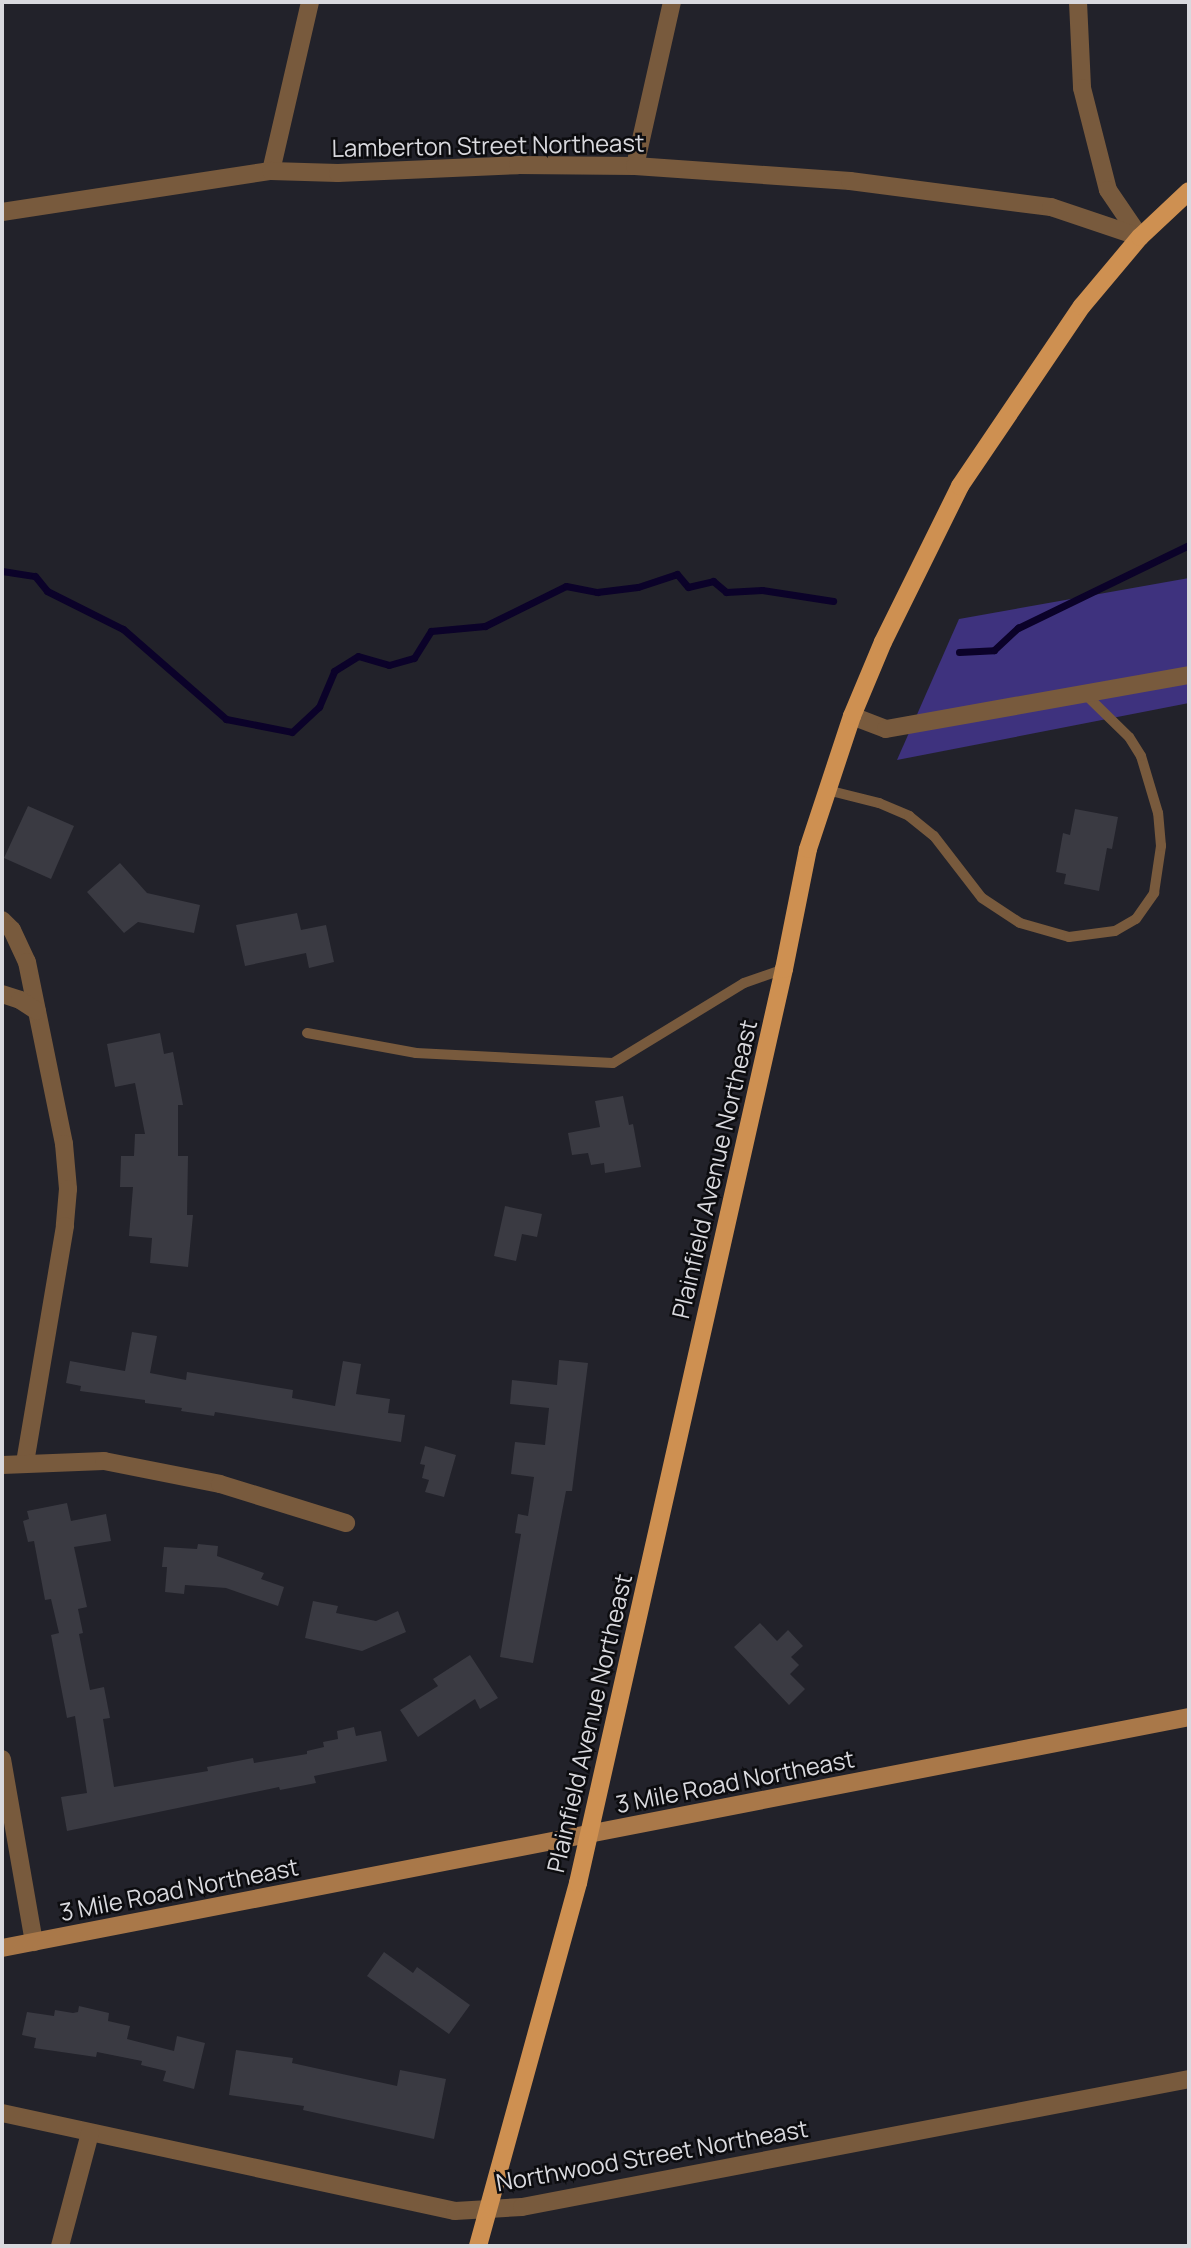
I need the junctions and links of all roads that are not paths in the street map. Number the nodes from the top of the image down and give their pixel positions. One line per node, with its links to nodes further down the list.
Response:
1 (310, 2): 5 (street)
2 (672, 2): 4 (street)
3 (1078, 2): 8 (street)
4 (635, 166): 5 (street, Lamberton Street Northeast); 8 (street, Lamberton Street Northeast)
5 (271, 171): 7 (street, Lamberton Street Northeast)
6 (1189, 191): 8 (main road, Plainfield Avenue Northeast)
7 (2, 212)
8 (1140, 237): 11 (main road, Plainfield Avenue Northeast)
9 (1189, 675): 10 (street)
10 (1085, 694): 11 (street); 12 (lane)
11 (852, 716): 12 (main road, Plainfield Avenue Northeast)
12 (827, 790): 14 (main road, Plainfield Avenue Northeast)
13 (2, 920): 16 (street)
14 (785, 969): 17 (lane); 23 (main road, Plainfield Avenue Northeast)
15 (2, 994): 16 (street)
16 (37, 1011): 18 (street)
17 (307, 1033)
18 (25, 1462): 19 (street); 20 (street)
19 (2, 1465)
20 (346, 1523)
21 (1189, 1717): 23 (main road, 3 Mile Road Northeast)
22 (2, 1759): 24 (street)
23 (588, 1835): 24 (main road, 3 Mile Road Northeast); 29 (main road, Plainfield Avenue Northeast)
24 (34, 1942): 25 (main road, 3 Mile Road Northeast)
25 (2, 1948)
26 (1189, 2079): 29 (street, Northwood Street Northeast)
27 (2, 2113): 28 (street, Northwood Street Northeast)
28 (90, 2133): 29 (street, Northwood Street Northeast); 30 (street)
29 (488, 2209): 31 (main road, Plainfield Avenue Northeast)
30 (60, 2246)
31 (478, 2246)

